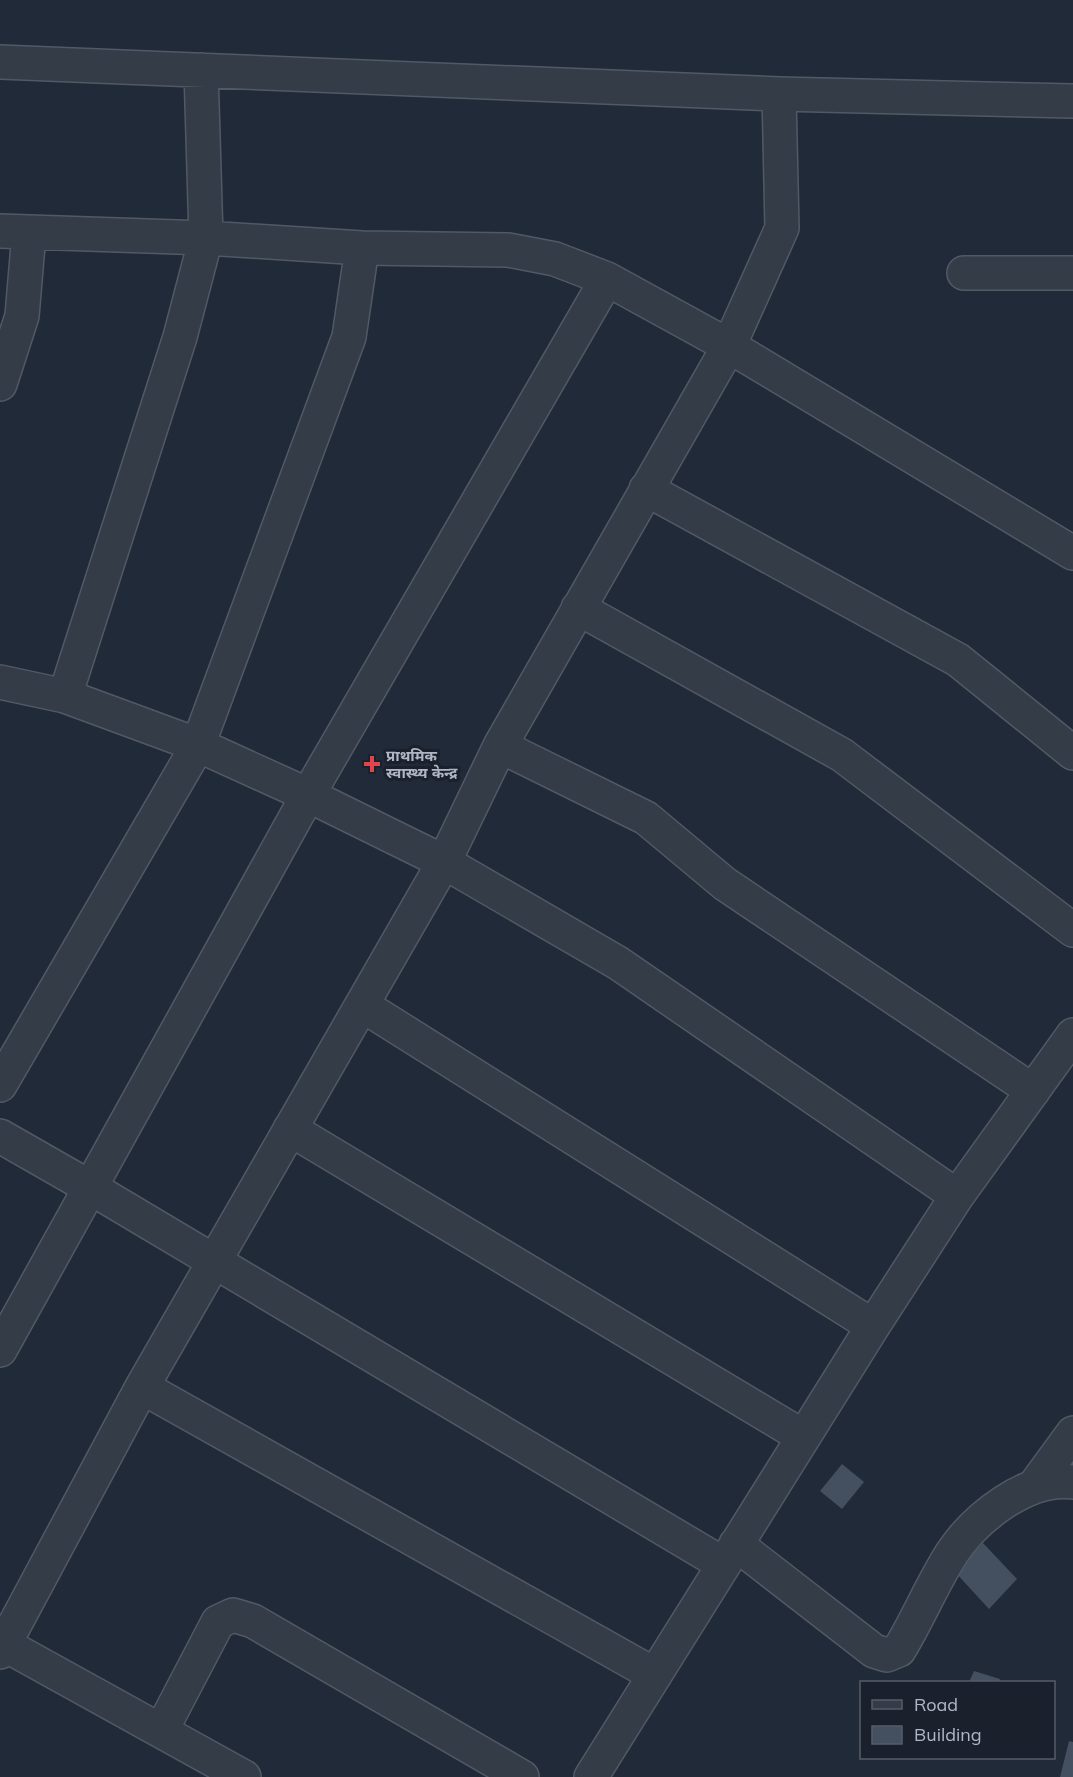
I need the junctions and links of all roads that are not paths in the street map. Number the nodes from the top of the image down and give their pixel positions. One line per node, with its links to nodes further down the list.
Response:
1 (0, 62): 2 (street)
2 (201, 70): 3 (street); 6 (street)
3 (779, 94): 4 (street); 11 (street)
4 (1073, 101)
5 (15, 232): 6 (street); 12 (street)
6 (206, 238): 7 (street); 17 (street)
7 (362, 248): 10 (street); 18 (street)
8 (964, 273): 9 (street)
9 (1073, 273)
10 (607, 279): 11 (street); 21 (street)
11 (729, 346): 13 (street); 14 (street)
12 (0, 384)
13 (646, 489): 15 (street); 20 (street)
14 (1073, 553)
15 (578, 608): 19 (street); 23 (street)
16 (0, 682): 17 (street)
17 (65, 696): 18 (street)
18 (198, 745): 21 (street); 26 (street)
19 (500, 746): 22 (street); 27 (street)
20 (1073, 753)
21 (308, 795): 22 (street); 30 (street)
22 (444, 862): 24 (street); 31 (street)
23 (1073, 930)
24 (362, 1005): 28 (street); 33 (street)
25 (1073, 1035): 27 (street)
26 (0, 1085)
27 (1033, 1091): 31 (street)
28 (290, 1129): 32 (street); 37 (street)
29 (0, 1136): 30 (street)
30 (91, 1188): 32 (street); 34 (street)
31 (957, 1196): 33 (street)
32 (215, 1262): 35 (street); 40 (street)
33 (873, 1326): 37 (street)
34 (0, 1350)
35 (142, 1387): 41 (street); 42 (street)
36 (1073, 1433): 39 (street)
37 (802, 1436): 40 (street)
38 (1073, 1482): 39 (street)
39 (1035, 1485): 40 (street)
40 (729, 1554): 42 (street)
41 (1, 1647): 43 (street)
42 (655, 1675): 46 (street)
43 (161, 1731): 44 (street); 45 (street)
44 (243, 1777)
45 (522, 1777)
46 (591, 1777)

